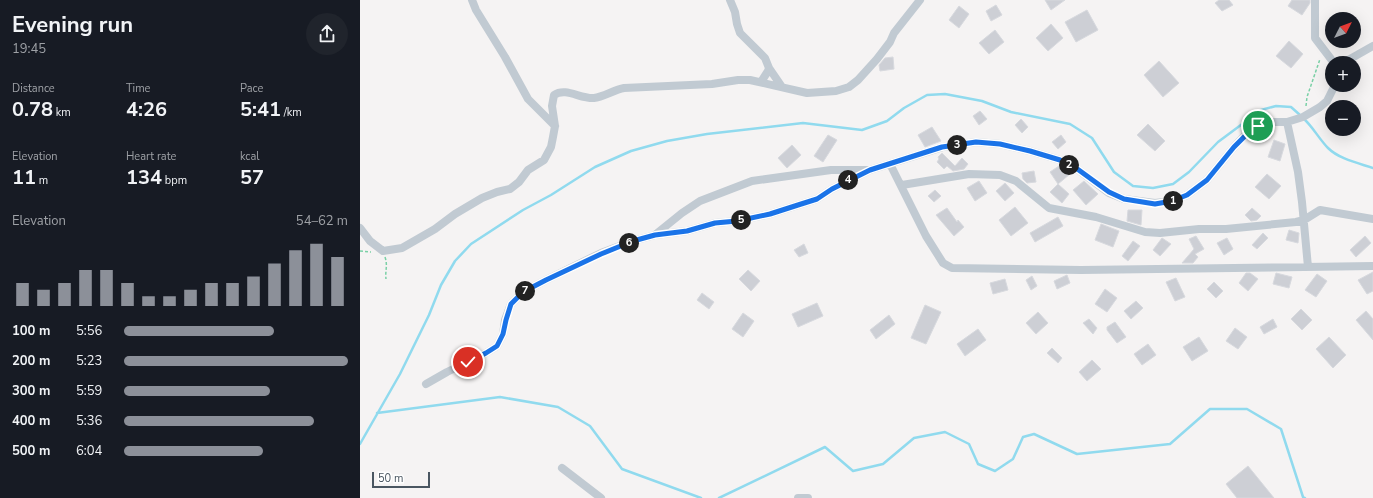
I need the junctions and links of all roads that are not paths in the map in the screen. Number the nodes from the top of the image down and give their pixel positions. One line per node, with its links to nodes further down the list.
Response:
1 (472, 0): 13 (street)
2 (730, 0): 8 (street)
3 (920, 0): 10 (street)
4 (1315, 0): 6 (street)
5 (1373, 46): 7 (street)
6 (1328, 56)
7 (1355, 56)
8 (769, 68): 9 (street); 10 (street)
9 (761, 82): 10 (street); 13 (street)
10 (782, 87)
11 (1332, 92): 12 (street)
12 (1287, 122): 14 (street); 18 (street)
13 (554, 126): 19 (street)
14 (890, 164): 15 (street); 16 (street)
15 (870, 170): 20 (street); 20 (street)
16 (902, 185): 18 (street); 22 (street)
17 (1373, 219): 18 (street)
18 (1304, 220): 22 (street)
19 (360, 228)
20 (655, 235): 23 (street)
21 (1373, 266): 22 (street)
22 (1308, 267)
23 (426, 384)
24 (562, 468): 25 (street)
25 (601, 498)
26 (798, 498): 27 (street)
27 (808, 498)

